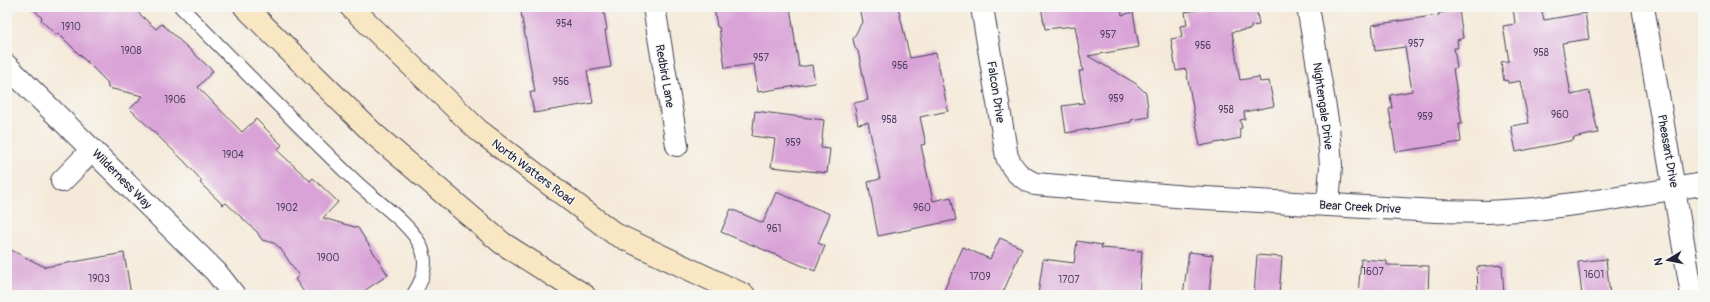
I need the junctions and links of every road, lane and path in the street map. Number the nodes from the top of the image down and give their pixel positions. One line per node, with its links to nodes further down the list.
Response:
1 (181, 7): 17 (lane)
2 (245, 7): 18 (main road)
3 (351, 7): 19 (main road, North Watters Road)
4 (654, 7): 9 (street, Redbird Lane)
5 (982, 7): 11 (street, Falcon Drive)
6 (1308, 7): 15 (street, Nightengale Drive)
7 (1643, 7): 14 (street, Pheasant Drive)
8 (7, 66): 10 (street, Wilderness Way)
9 (677, 145)
10 (92, 150): 12 (street); 16 (street, Wilderness Way)
11 (1018, 174): 15 (street, Bear Creek Drive)
12 (62, 181)
13 (1703, 184): 14 (street, Bear Creek Drive)
14 (1674, 189): 15 (street, Bear Creek Drive); 20 (street, Pheasant Drive)
15 (1328, 205)
16 (234, 295)
17 (413, 295)
18 (584, 295)
19 (744, 295)
20 (1692, 295)

